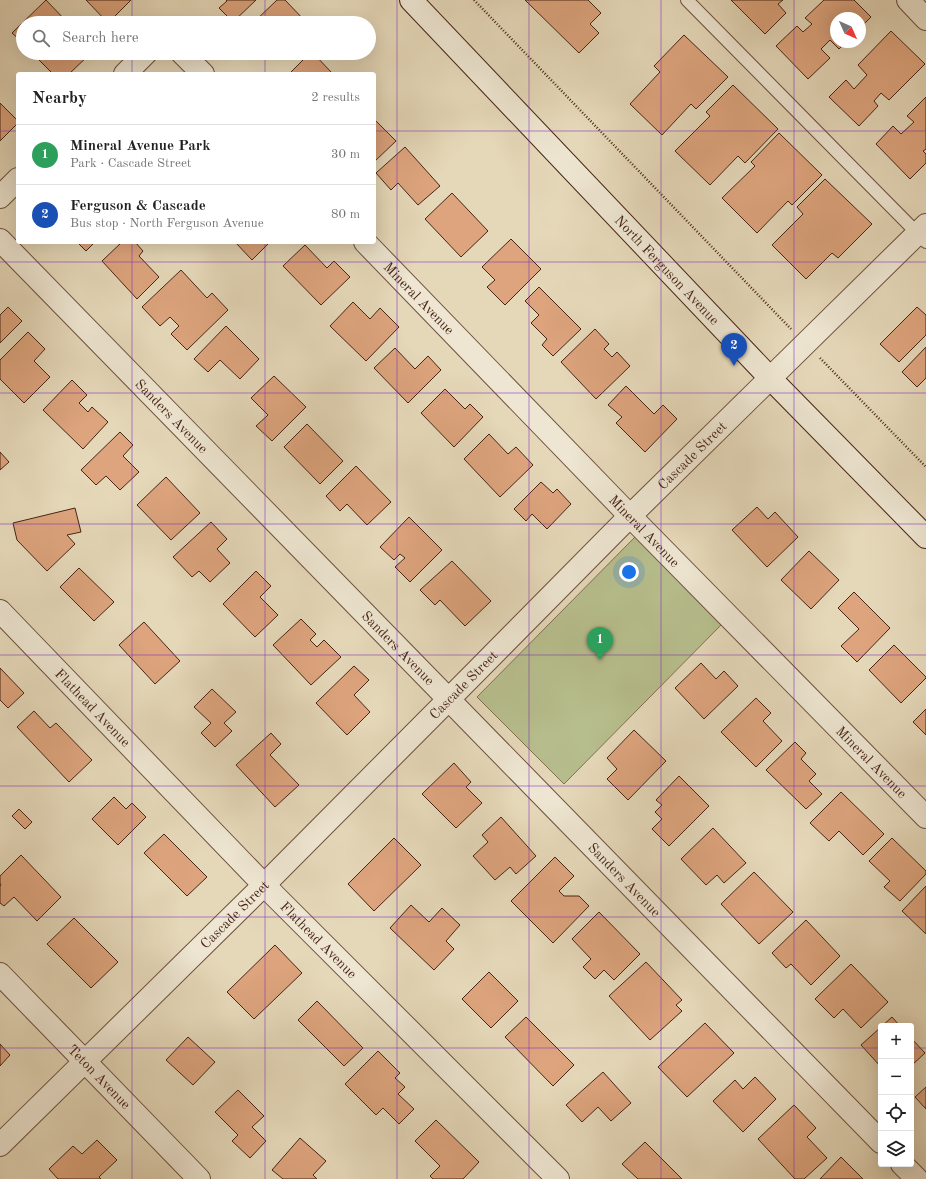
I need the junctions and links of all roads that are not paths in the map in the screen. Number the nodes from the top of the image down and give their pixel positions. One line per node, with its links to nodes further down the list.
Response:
1 (411, 0): 14 (street, North Ferguson Avenue)
2 (687, 0): 11 (lane)
3 (910, 1): 4 (street)
4 (926, 19)
5 (139, 60): 7 (street)
6 (189, 60): 8 (street)
7 (127, 72)
8 (201, 72)
9 (16, 181): 10 (street)
10 (0, 197)
11 (923, 234): 14 (street, Cascade Street)
12 (0, 240): 18 (street, Sanders Avenue)
13 (367, 244): 15 (street, Mineral Avenue)
14 (770, 378): 15 (street, Cascade Street); 16 (street, North Ferguson Avenue)
15 (630, 516): 18 (street, Cascade Street); 19 (street, Mineral Avenue)
16 (926, 537)
17 (0, 611): 20 (street, Flathead Avenue)
18 (449, 699): 20 (street, Cascade Street); 23 (street, Sanders Avenue)
19 (926, 817)
20 (264, 885): 22 (street, Cascade Street); 27 (street, Flathead Avenue)
21 (0, 974): 22 (street, Teton Avenue)
22 (84, 1061): 24 (street, Cascade Street); 26 (street, Teton Avenue)
23 (878, 1139)
24 (0, 1145)
25 (905, 1167): 28 (street)
26 (199, 1179)
27 (558, 1179)
28 (917, 1179)

